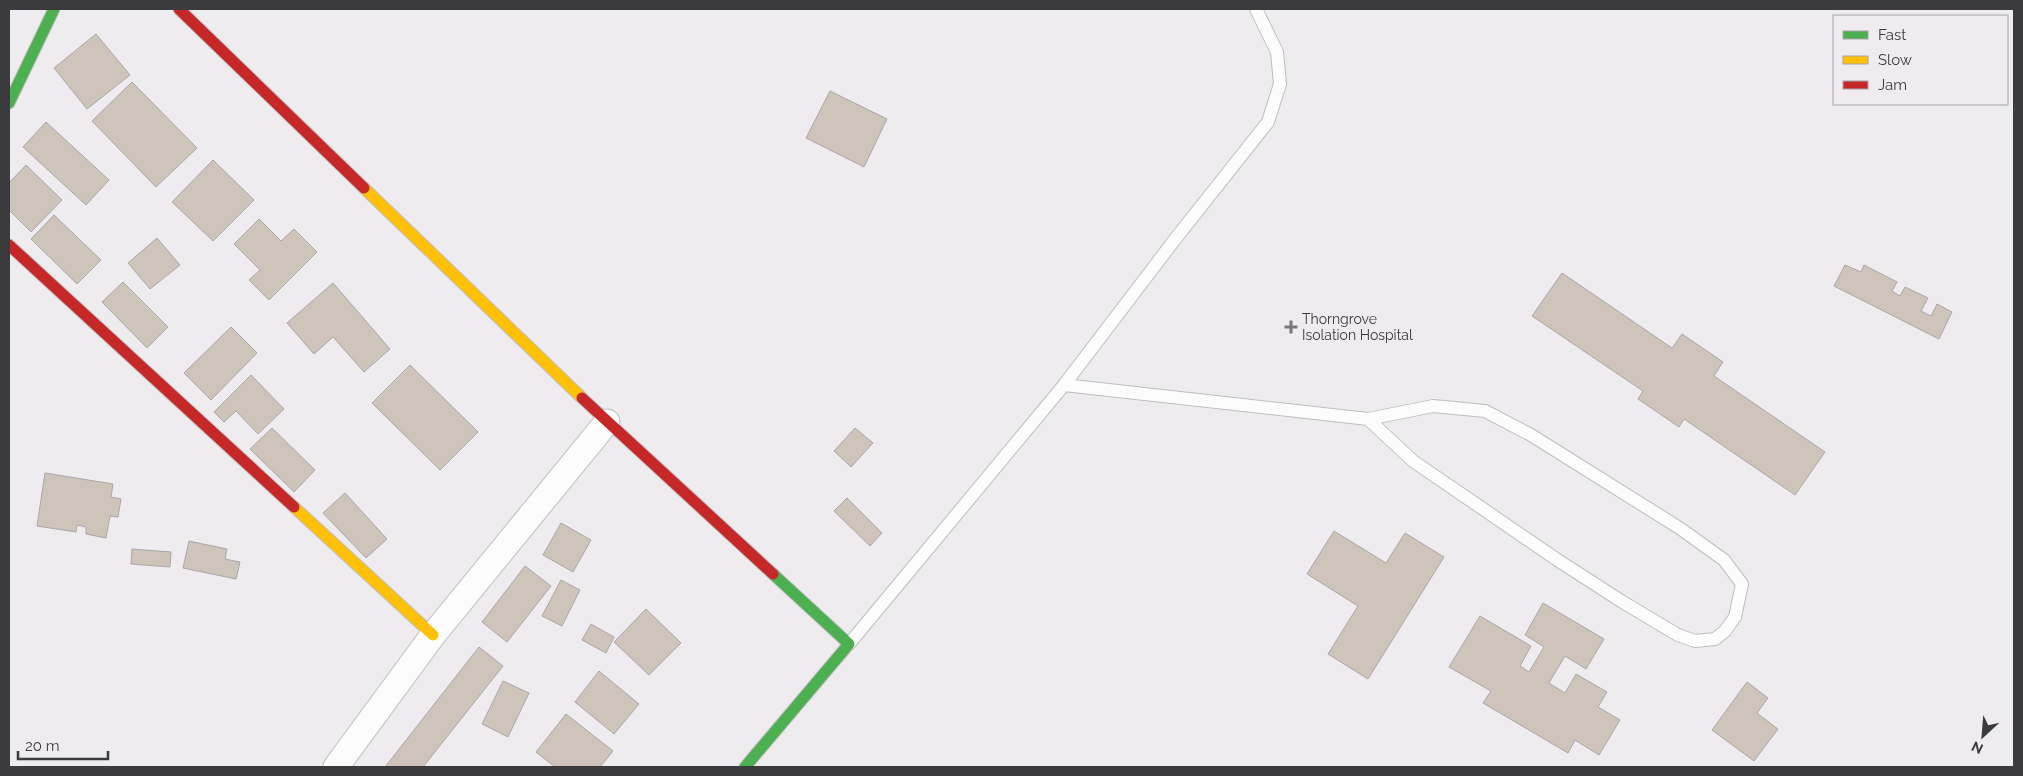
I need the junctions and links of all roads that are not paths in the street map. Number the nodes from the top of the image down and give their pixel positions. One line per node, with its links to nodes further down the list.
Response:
1 (54, 9): 4 (street)
2 (179, 9): 8 (street)
3 (1256, 9): 6 (lane)
4 (9, 102)
5 (9, 245): 9 (street)
6 (1064, 385): 7 (lane); 10 (lane)
7 (1368, 419): 7 (lane)
8 (607, 422): 9 (street); 10 (street)
9 (433, 635): 11 (street)
10 (850, 644): 12 (street)
11 (336, 767)
12 (744, 767)

